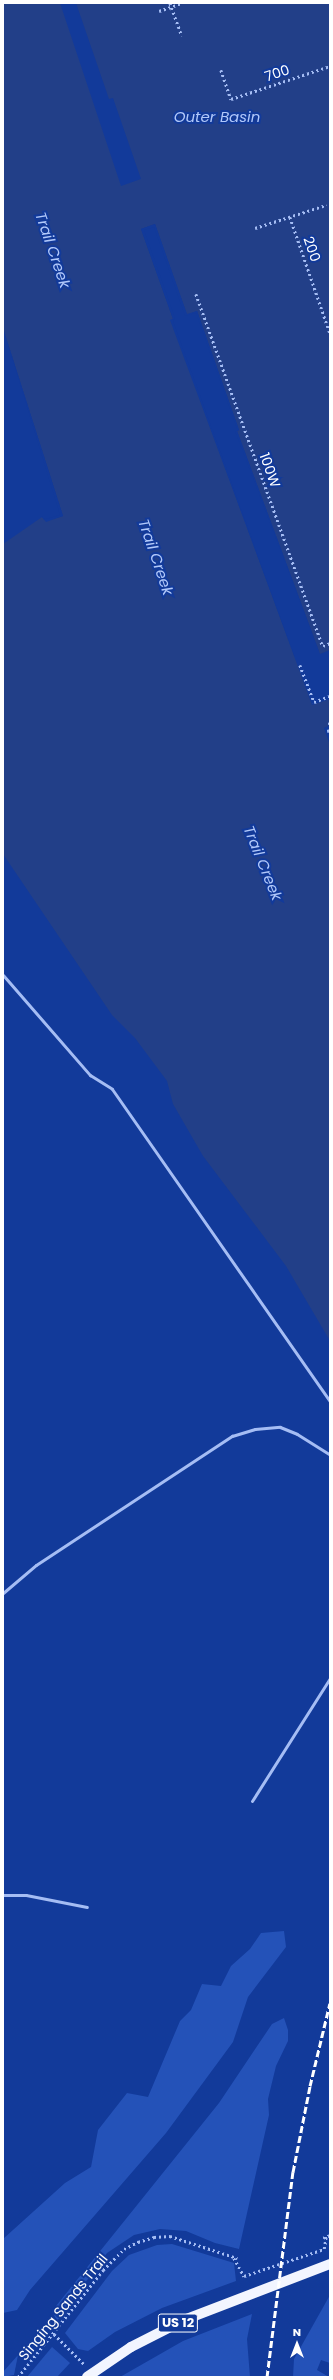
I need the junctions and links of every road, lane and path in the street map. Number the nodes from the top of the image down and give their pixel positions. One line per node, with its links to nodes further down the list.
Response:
1 (170, 3): 3 (path)
2 (182, 3): 3 (path)
3 (171, 7): 4 (path); 5 (path)
4 (159, 11)
5 (182, 36)
6 (330, 66): 7 (path, 700)
7 (221, 70)
8 (326, 205): 9 (path)
9 (290, 217): 10 (path); 12 (path, 200)
10 (255, 228)
11 (196, 294): 13 (path, 100W)
12 (330, 333)
13 (330, 643)
14 (300, 665): 15 (path)
15 (330, 696)
16 (3, 975): 17 (lane)
17 (330, 1402)
18 (330, 1455): 19 (lane)
19 (3, 1593)
20 (330, 1678): 21 (lane)
21 (252, 1800)
22 (3, 1895): 23 (lane)
23 (87, 1907)
24 (330, 2235): 25 (path)
25 (326, 2236): 26 (path); 28 (path, Singing Sands Trail)
26 (322, 2238)
27 (330, 2264): 29 (main road, US 12)
28 (54, 2334): 29 (path); 30 (path, Singing Sands Trail)
29 (89, 2375)
30 (18, 2377)

